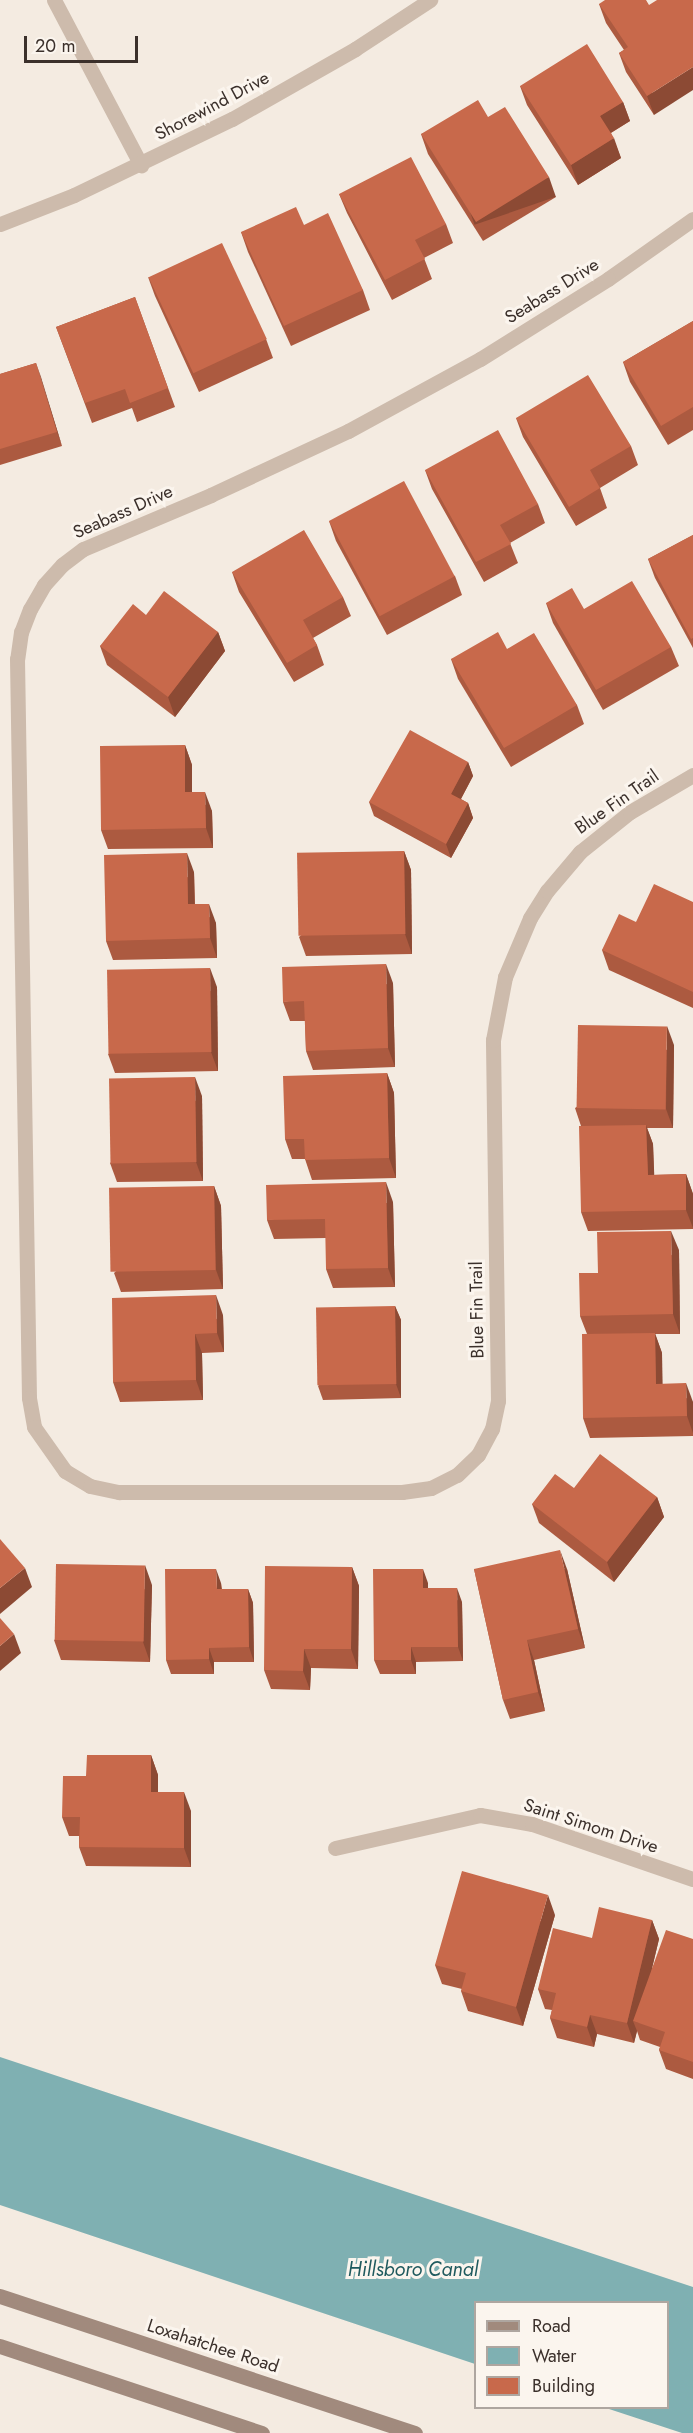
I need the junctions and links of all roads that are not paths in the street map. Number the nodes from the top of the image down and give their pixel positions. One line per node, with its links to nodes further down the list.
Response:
1 (54, 0): 3 (street)
2 (430, 0): 3 (street, Shorewind Drive)
3 (141, 165): 5 (street, Shorewind Drive)
4 (693, 219): 7 (street, Seabass Drive)
5 (0, 224)
6 (693, 775): 7 (street, Blue Fin Trail)
7 (42, 1439)
8 (335, 1848): 9 (street, Saint Simom Drive)
9 (693, 1879)
10 (0, 2296): 13 (main road, Loxahatchee Road)
11 (0, 2346): 12 (main road)
12 (262, 2433)
13 (414, 2433)

